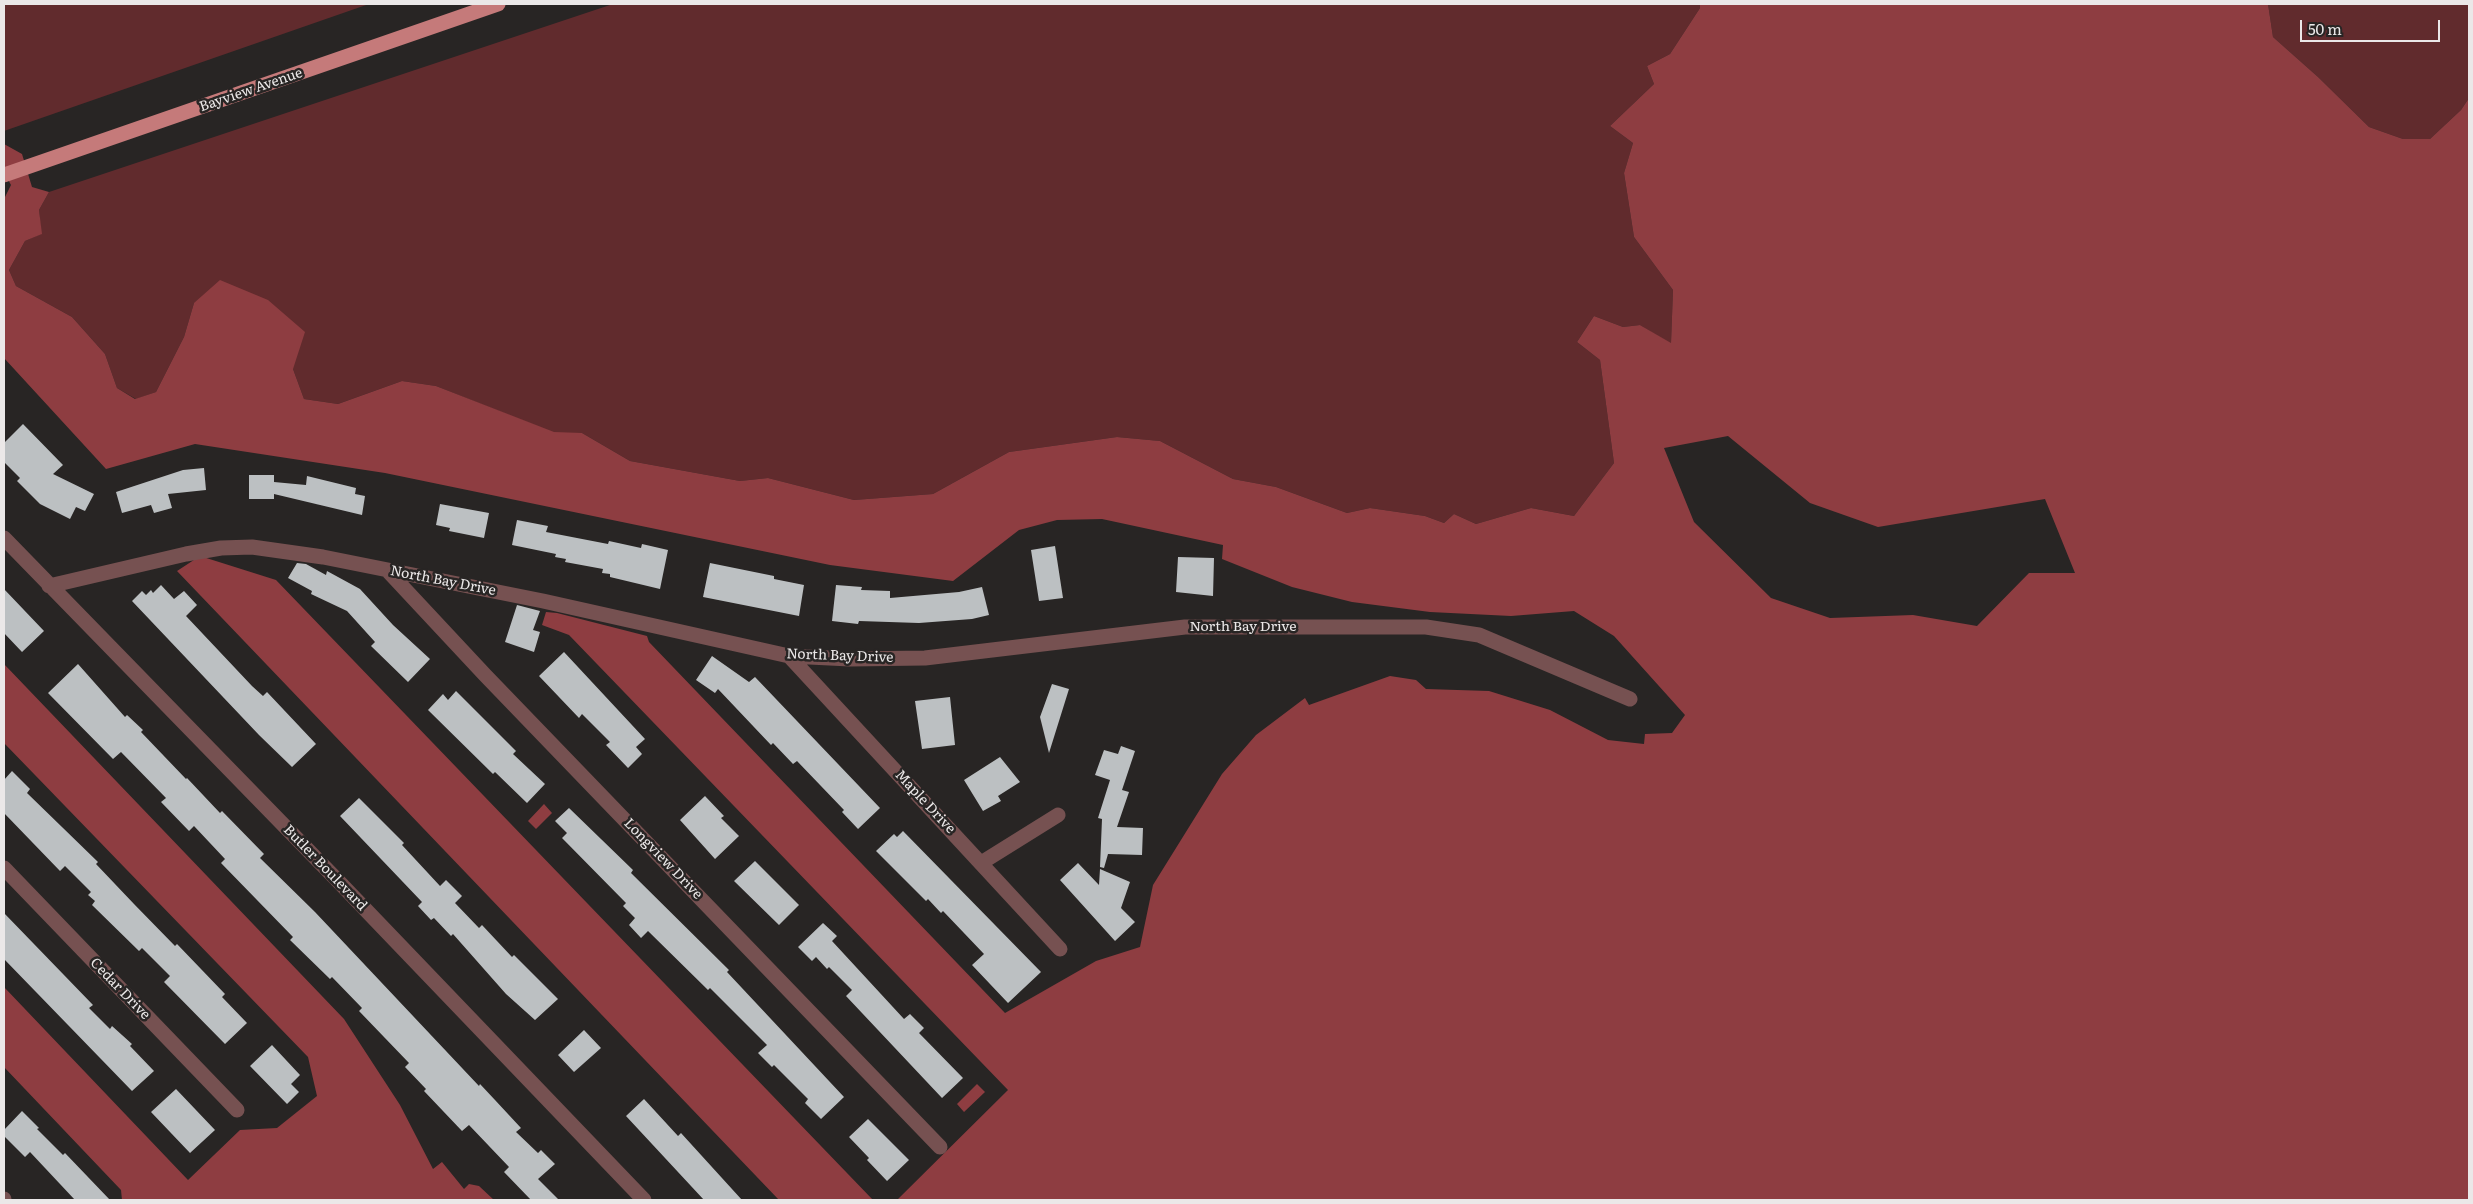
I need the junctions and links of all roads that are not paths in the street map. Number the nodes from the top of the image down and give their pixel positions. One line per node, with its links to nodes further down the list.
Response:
1 (498, 4): 2 (main road, Bayview Avenue)
2 (4, 175)
3 (4, 538): 5 (street, Butler Boulevard)
4 (387, 570): 5 (street, North Bay Drive); 6 (street, North Bay Drive); 13 (street, Longview Drive)
5 (49, 586): 14 (street, Butler Boulevard)
6 (789, 656): 7 (street, North Bay Drive); 9 (street, Maple Drive)
7 (1630, 699)
8 (1058, 815): 9 (street)
9 (981, 863): 11 (street, Maple Drive)
10 (4, 868): 12 (street, Cedar Drive)
11 (1060, 949)
12 (237, 1110)
13 (940, 1147)
14 (644, 1200)

